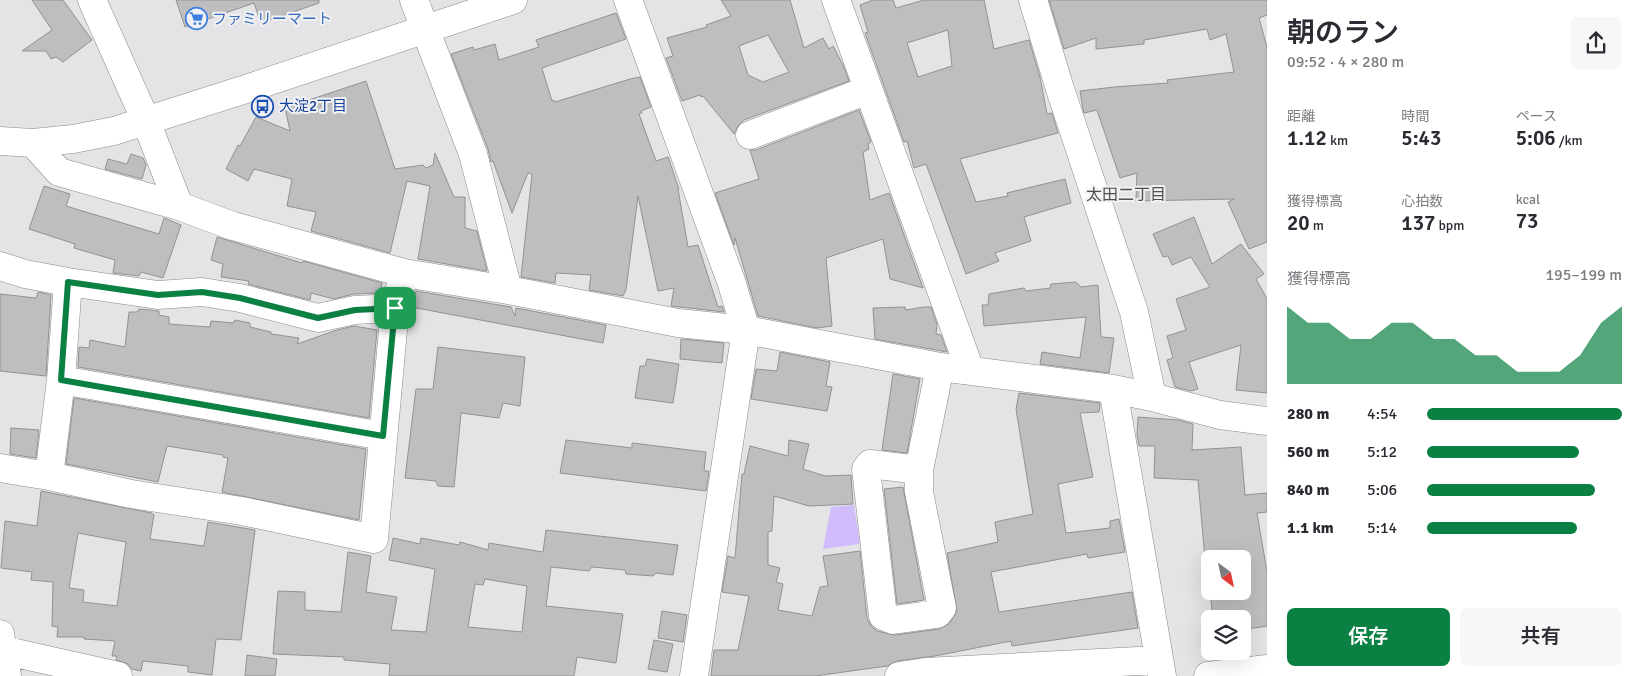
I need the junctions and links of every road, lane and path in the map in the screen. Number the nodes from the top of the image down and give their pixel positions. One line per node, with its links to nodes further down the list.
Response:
1 (92, 0): 9 (street)
2 (414, 0): 7 (street)
3 (513, 0): 7 (street)
4 (628, 0): 19 (street)
5 (836, 0): 8 (street)
6 (1033, 0): 24 (street)
7 (425, 28): 9 (street); 17 (street)
8 (868, 90): 10 (street); 21 (street)
9 (146, 121): 12 (street); 13 (street)
10 (750, 136)
11 (0, 141): 12 (street)
12 (33, 143): 13 (street)
13 (179, 206): 15 (street)
14 (0, 266): 16 (street)
15 (404, 273): 17 (street); 18 (street)
16 (68, 282): 18 (street); 22 (street)
17 (508, 290): 19 (street)
18 (395, 308): 26 (street)
19 (746, 330): 20 (street); 34 (street)
20 (940, 367): 21 (street); 28 (street)
21 (970, 370): 23 (street)
22 (61, 380): 26 (street); 29 (street)
23 (1114, 390): 24 (street); 31 (street)
24 (1152, 397): 25 (street)
25 (1267, 421)
26 (383, 436): 29 (street)
27 (0, 468): 29 (street)
28 (919, 470): 28 (street)
29 (49, 476)
30 (3, 653): 33 (street)
31 (1160, 668): 35 (street)
32 (1267, 669): 36 (street)
33 (118, 676)
34 (694, 676)
35 (899, 676)
36 (1208, 676)

